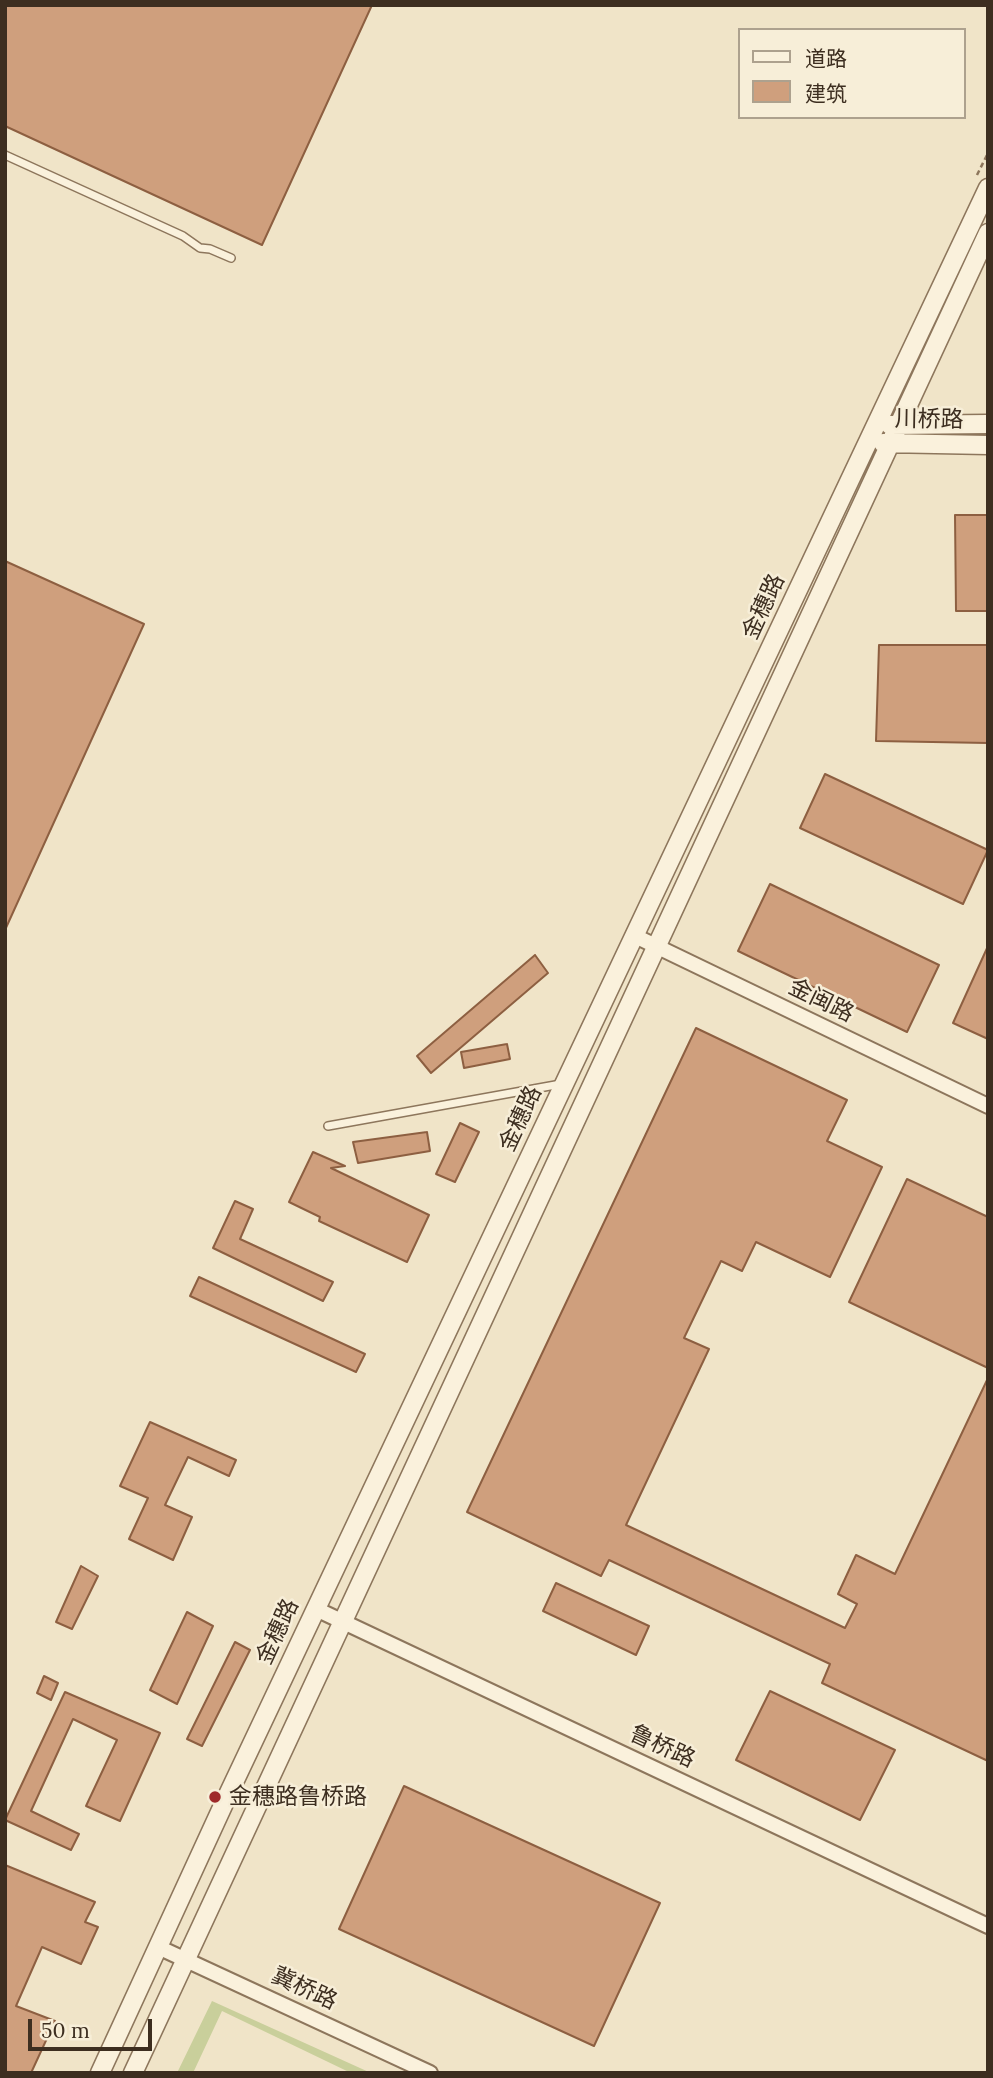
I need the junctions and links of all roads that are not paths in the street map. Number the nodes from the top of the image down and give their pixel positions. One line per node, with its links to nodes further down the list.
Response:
1 (5, 155): 4 (lane)
2 (988, 188): 6 (street, 金穗路)
3 (988, 233): 7 (street, 金穗路)
4 (231, 258)
5 (988, 424): 7 (street, 川桥路)
6 (877, 425): 7 (street, 川桥路); 8 (street, 金穗路)
7 (900, 425): 9 (street, 金穗路)
8 (869, 442): 9 (street, 川桥路); 11 (street, 金穗路)
9 (892, 444): 10 (street, 川桥路); 12 (street, 金穗路)
10 (988, 445)
11 (635, 936): 12 (street, 金闽路); 13 (street, 金穗路)
12 (658, 947): 14 (street, 金闽路); 17 (street, 金穗路)
13 (566, 1083): 15 (lane); 16 (street, 金穗路)
14 (988, 1106)
15 (328, 1126)
16 (316, 1609): 17 (street, 鲁桥路); 19 (street, 金穗路)
17 (342, 1621): 18 (street, 鲁桥路); 20 (street, 金穗路)
18 (988, 1926)
19 (158, 1947): 20 (street, 冀桥路); 21 (street, 金穗路)
20 (187, 1960): 22 (street, 金穗路); 23 (street, 冀桥路)
21 (100, 2073)
22 (133, 2073)
23 (430, 2073)

